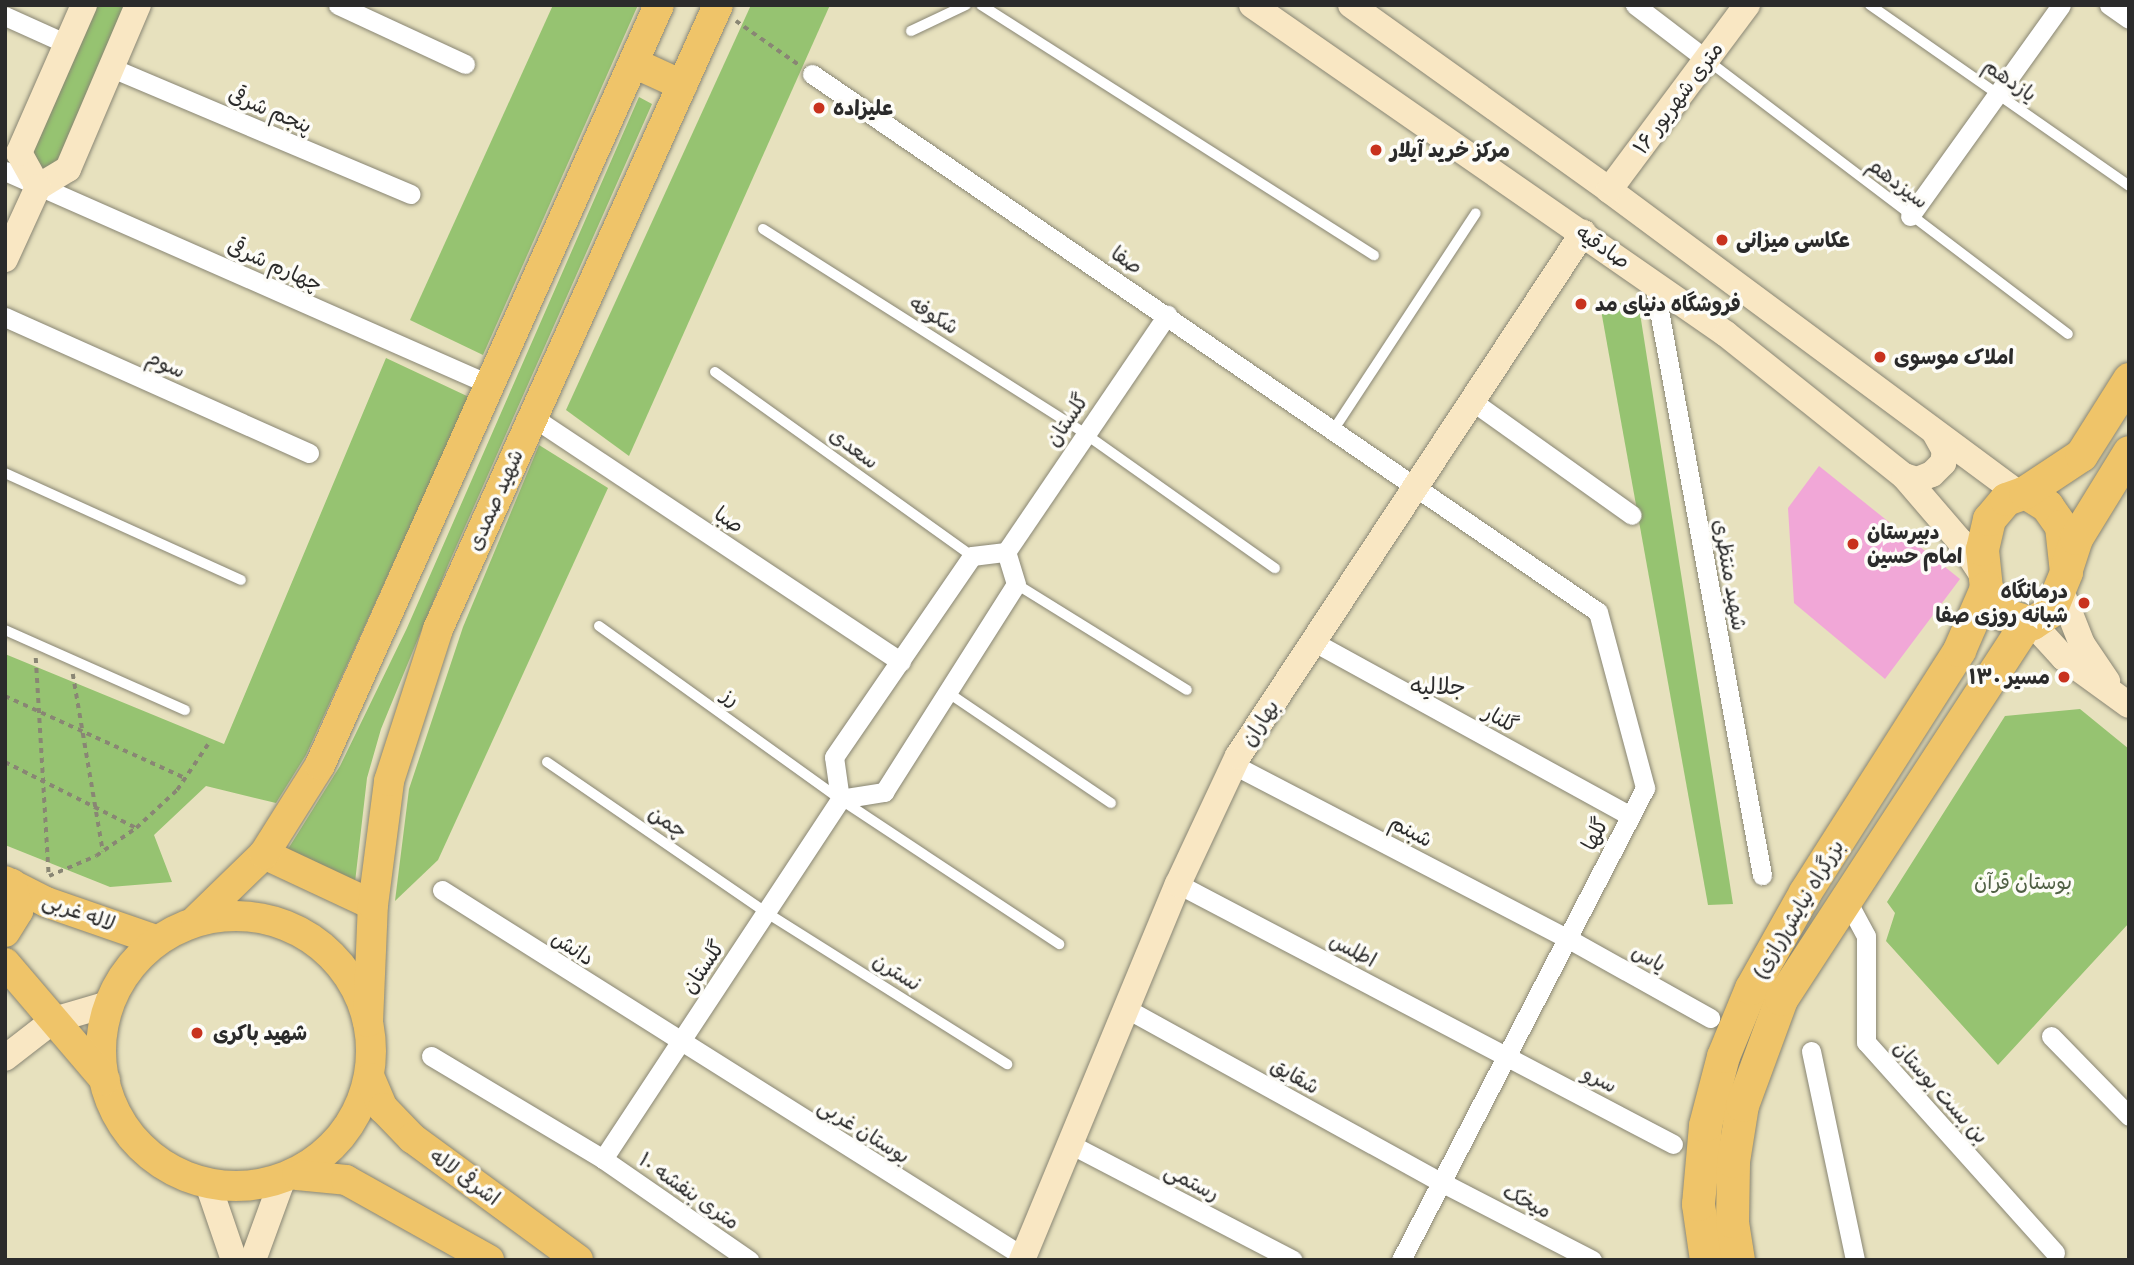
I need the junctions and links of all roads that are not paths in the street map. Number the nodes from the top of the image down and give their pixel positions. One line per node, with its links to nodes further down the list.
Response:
1 (84, 5): 18 (main road)
2 (138, 5): 22 (main road)
3 (338, 5): 21 (street)
4 (659, 5): 20 (main road)
5 (966, 5): 17 (lane)
6 (981, 5): 35 (lane)
7 (1252, 5): 34 (main road, صادقیه)
8 (1351, 5): 29 (main road)
9 (1635, 5): 19 (street)
10 (1747, 5): 19 (main road, ۱۶ متری شهریور)
11 (1870, 5): 25 (lane, یازدهم)
12 (2061, 5): 25 (street)
13 (2109, 5): 16 (street)
14 (718, 6): 24 (main road, شهید صمدی)
15 (5, 16): 18 (street)
16 (2129, 19)
17 (911, 31)
18 (67, 44): 28 (main road)
19 (1707, 60): 29 (main road, ۱۶ متری شهریور); 32 (lane, سیزدهم)
20 (634, 63): 24 (main road); 43 (main road)
21 (465, 64)
22 (112, 68): 28 (main road); 30 (street, پنجم شرقی)
23 (812, 74): 38 (street, صفا)
24 (682, 85): 45 (main road, شهید صمدی)
25 (1997, 94): 27 (lane, یازدهم); 32 (street)
26 (5, 171): 28 (street, چهارم شرقی)
27 (2129, 186)
28 (38, 187): 36 (main road); 43 (street, چهارم شرقی)
29 (1609, 190): 48 (main road)
30 (410, 194)
31 (1476, 214): 46 (lane)
32 (1910, 216): 40 (lane, سیزدهم)
33 (763, 229): 47 (lane, شکوفه)
34 (1583, 233): 37 (main road, صادقیه); 44 (main road, بهاران)
35 (1374, 255)
36 (5, 259)
37 (1654, 283): 52 (main road, صادقیه); 78 (street, شهید منتظری)
38 (1167, 315): 46 (street, صفا); 47 (street, گلستان)
39 (5, 317): 50 (street, سوم)
40 (2068, 334)
41 (715, 372): 57 (lane, سعدی)
42 (2129, 379): 54 (highway)
43 (493, 386): 77 (main road)
44 (1472, 401): 53 (main road, بهاران); 55 (street)
45 (531, 416): 67 (street, صبا); 83 (main road, شهید صمدی)
46 (1334, 429): 53 (street, صفا)
47 (1084, 433): 56 (street, گلستان); 58 (lane, شکوفه)
48 (1935, 433): 52 (main road); 54 (main road)
49 (2129, 452): 60 (highway)
50 (309, 453)
51 (5, 473): 59 (lane)
52 (1904, 476): 61 (main road, صادقیه)
53 (1417, 485): 66 (main road, بهاران); 76 (street, گلها)
54 (2022, 493): 60 (highway); 61 (highway)
55 (1632, 515)
56 (1006, 552): 57 (street); 62 (street)
57 (972, 556): 67 (street)
58 (1275, 568)
59 (241, 580)
60 (2063, 581): 63 (highway); 70 (main road)
61 (1986, 583): 63 (highway); 122 (highway, بزرگراه نیایش(رازی))
62 (1016, 584): 68 (lane); 69 (street)
63 (2030, 623): 70 (main road); 82 (highway, بزرگراه نیایش(رازی))
64 (599, 626): 74 (lane, رز)
65 (5, 630): 71 (lane)
66 (1314, 642): 73 (main road, بهاران); 76 (street, گلنار)
67 (901, 662): 74 (street)
68 (1187, 690)
69 (947, 692): 74 (street); 75 (lane)
70 (2124, 701)
71 (185, 710)
72 (547, 762): 84 (lane, چمن)
73 (1234, 765): 79 (main road, بهاران); 87 (street, شبنم)
74 (839, 799): 84 (street, گلستان); 89 (lane, رز)
75 (1111, 803)
76 (1630, 816): 87 (street, گلها)
77 (264, 855): 83 (main road); 85 (main road)
78 (1762, 875)
79 (1178, 884): 92 (main road, بهاران); 99 (street, اطلس)
80 (13, 885): 86 (main road); 88 (main road, لاله غربی)
81 (442, 890): 97 (street, دانش)
82 (1845, 897): 112 (street, بن بست بوستان); 123 (highway, بزرگراه نیایش(رازی))
83 (373, 905): 95 (main road, شهید صمدی)
84 (767, 913): 97 (street, گلستان); 102 (lane, نسترن)
85 (196, 920): 88 (main road); 95 (main road)
86 (5, 932)
87 (1567, 938): 93 (street, یاس); 99 (street, گلها)
88 (156, 940): 91 (main road)
89 (1059, 944)
90 (5, 964): 94 (main road)
91 (107, 1004): 94 (main road); 104 (main road)
92 (1127, 1009): 106 (main road, بهاران); 110 (street, شقایق)
93 (1710, 1018)
94 (54, 1020): 101 (main road); 104 (main road)
95 (368, 1022): 103 (main road)
96 (2051, 1037): 105 (street)
97 (680, 1044): 108 (street, گلستان); 113 (street, بوستان غربی)
98 (1811, 1051): 124 (street)
99 (1506, 1055): 107 (street, سرو); 110 (street, گلها)
100 (432, 1056): 108 (street, ۱۰ متری بنفشه)
101 (5, 1058)
102 (1007, 1064)
103 (370, 1078): 109 (main road); 117 (main road, اشرفی لاله)
104 (105, 1080): 111 (main road)
105 (2129, 1116)
106 (1070, 1144): 113 (main road, بهاران); 119 (street, رستمی)
107 (1673, 1144)
108 (603, 1159): 118 (street, ۱۰ متری بنفشه)
109 (290, 1177): 111 (main road); 115 (main road); 116 (main road)
110 (1441, 1182): 120 (street, گلها); 121 (street, میخک)
111 (208, 1184): 114 (main road)
112 (2055, 1253)
113 (1023, 1258)
114 (234, 1260)
115 (253, 1260)
116 (489, 1260)
117 (578, 1260)
118 (749, 1260)
119 (1293, 1260)
120 (1401, 1260)
121 (1592, 1260)
122 (1706, 1260)
123 (1738, 1260)
124 (1855, 1260)

